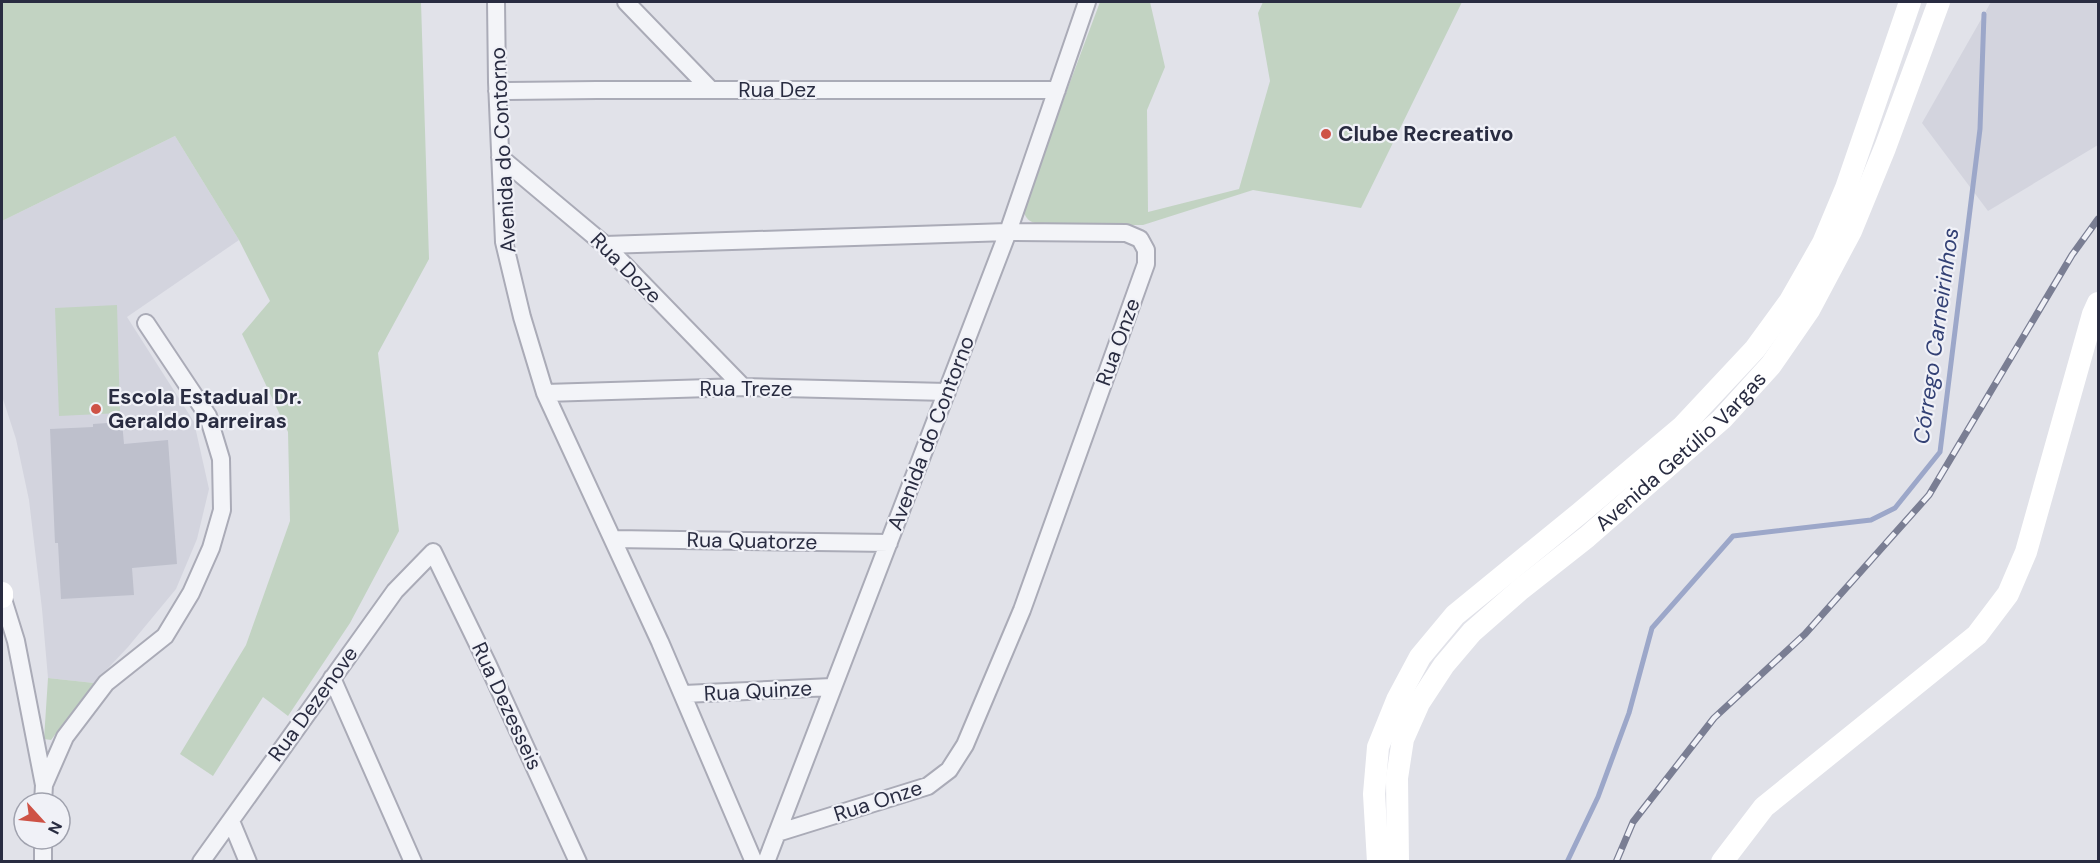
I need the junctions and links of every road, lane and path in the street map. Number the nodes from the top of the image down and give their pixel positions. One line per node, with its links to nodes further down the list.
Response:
1 (496, 2): 8 (street, Avenida do Contorno)
2 (626, 2): 6 (street)
3 (1087, 2): 7 (street, Avenida do Contorno)
4 (1910, 2): 20 (main road, Avenida Getúlio Vargas)
5 (1939, 2): 20 (main road, Avenida Getúlio Vargas)
6 (711, 90): 7 (street, Rua Dez); 8 (street, Rua Dez)
7 (1057, 90): 10 (street, Avenida do Contorno)
8 (497, 91): 9 (street, Avenida do Contorno)
9 (500, 157): 11 (street, Rua Doze); 16 (street, Avenida do Contorno)
10 (1008, 232): 11 (street, Rua Onze); 15 (street, Avenida do Contorno); 28 (street, Rua Onze)
11 (605, 245): 14 (street, Rua Doze)
12 (2098, 303): 37 (main road)
13 (146, 322): 25 (street)
14 (743, 387): 15 (street, Rua Treze); 16 (street, Rua Treze)
15 (947, 392): 18 (street, Avenida do Contorno)
16 (545, 393): 17 (street, Avenida do Contorno)
17 (614, 539): 18 (street, Rua Quatorze); 24 (street, Avenida do Contorno)
18 (889, 543): 23 (street, Avenida do Contorno)
19 (433, 552): 22 (street, Rua Dezenove); 32 (street, Rua Dezesseis)
20 (1514, 580): 35 (main road, Avenida Getúlio Vargas); 36 (main road, Avenida Getúlio Vargas)
21 (2, 595): 25 (street)
22 (332, 678): 27 (street, Rua Dezenove); 31 (street)
23 (832, 687): 24 (street, Rua Quinze); 28 (street, Avenida do Contorno)
24 (684, 694): 33 (street, Avenida do Contorno)
25 (44, 785): 26 (street)
26 (44, 791)
27 (231, 821): 29 (street, Rua Dezenove); 30 (street)
28 (777, 833): 34 (street, Avenida do Contorno)
29 (201, 861)
30 (248, 861)
31 (413, 861)
32 (578, 861)
33 (754, 861)
34 (766, 861)
35 (1378, 861)
36 (1398, 861)
37 (1722, 861)

